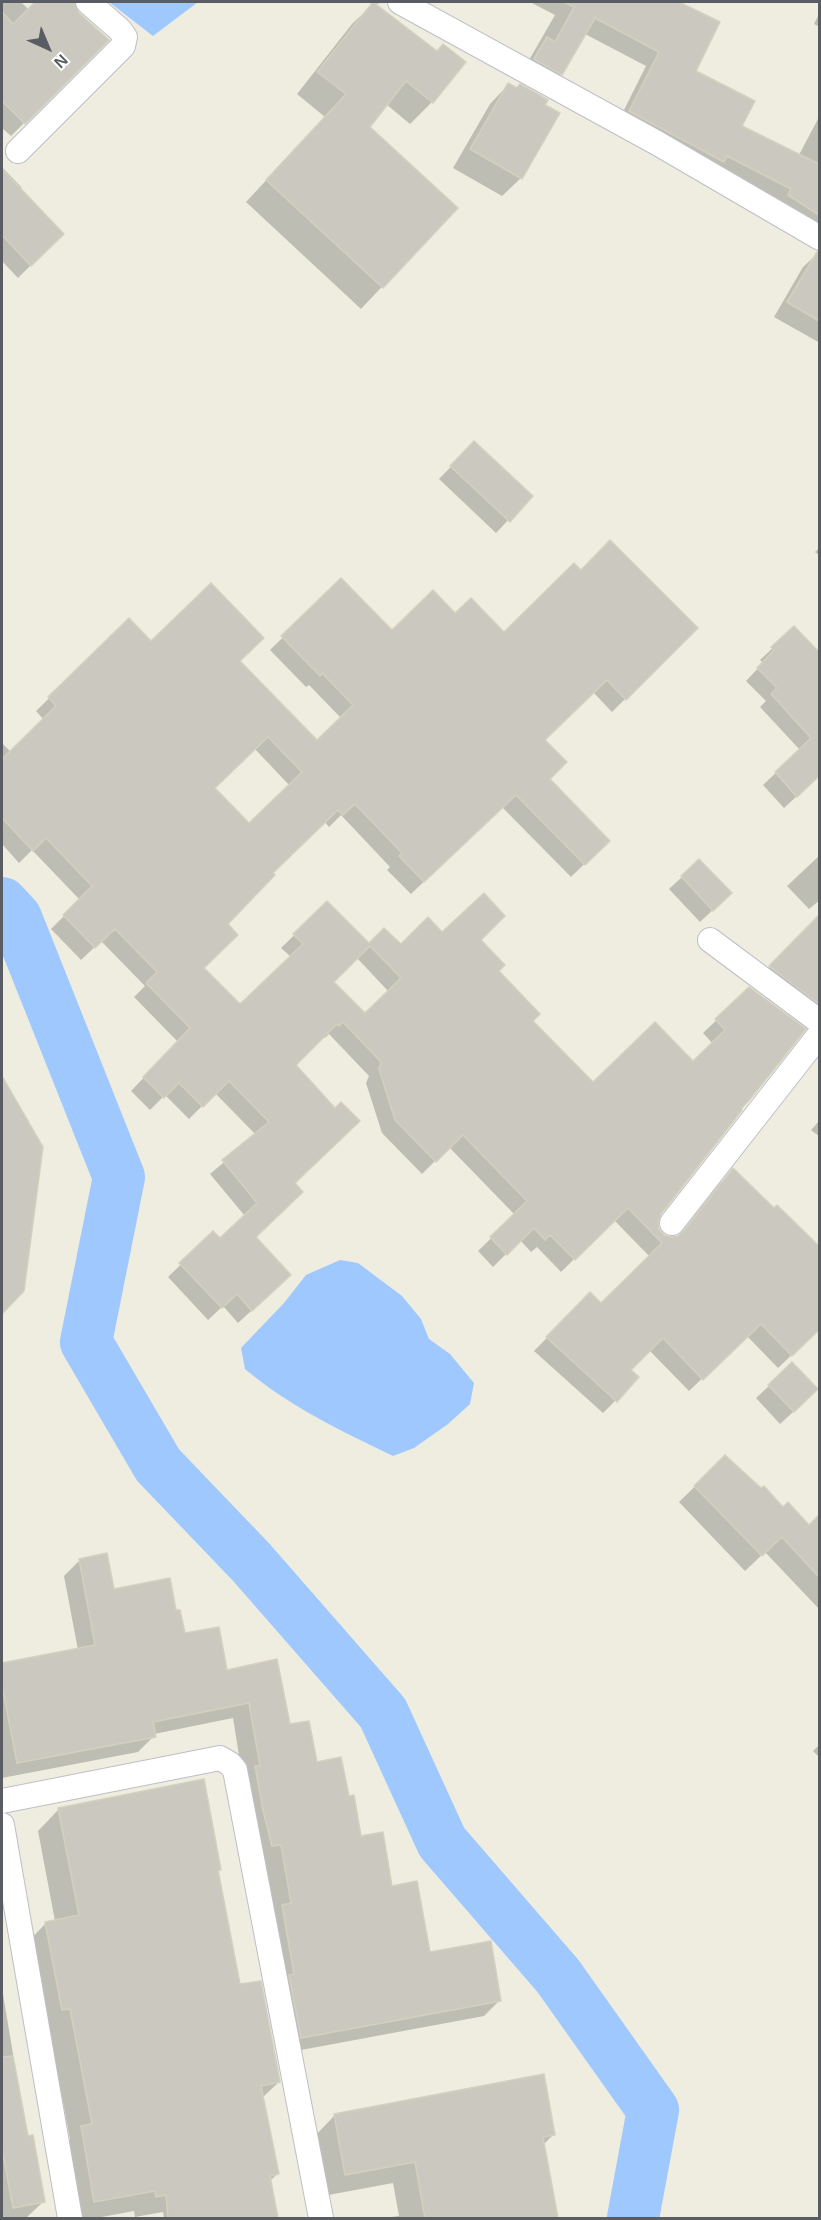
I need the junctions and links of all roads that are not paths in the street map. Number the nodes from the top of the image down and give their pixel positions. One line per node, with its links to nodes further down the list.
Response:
1 (88, 2): 3 (street)
2 (400, 2): 4 (street)
3 (18, 151)
4 (819, 238)
5 (710, 940): 6 (street)
6 (819, 1022)
7 (819, 1034): 8 (street)
8 (672, 1223)
9 (2, 1801): 12 (street)
10 (2, 1825): 11 (street)
11 (70, 2218)
12 (321, 2218)

